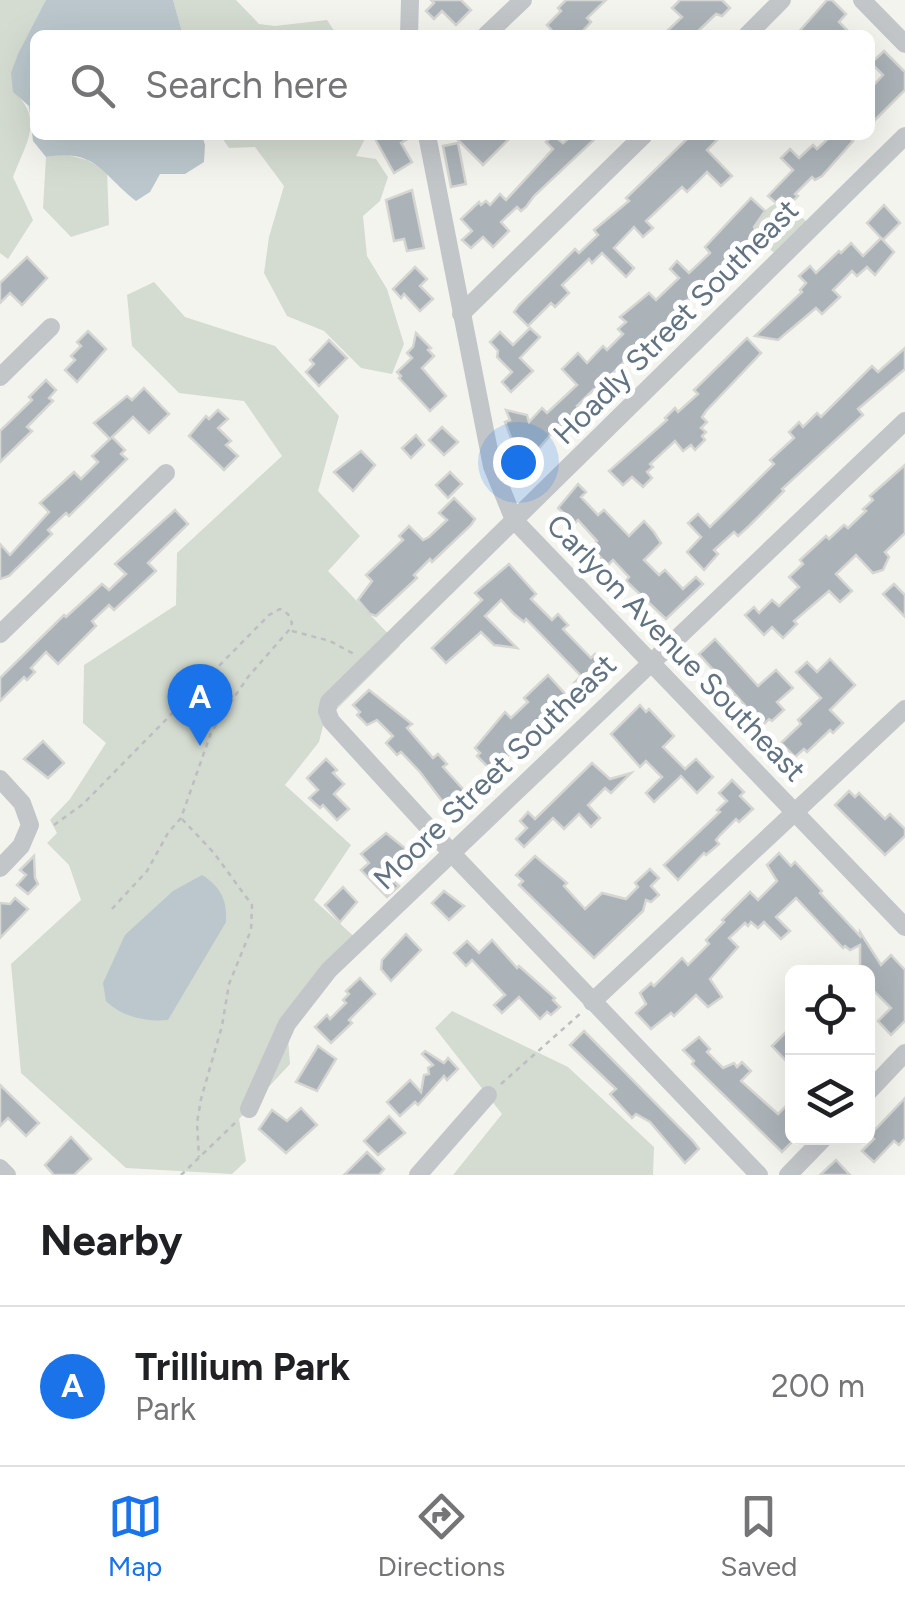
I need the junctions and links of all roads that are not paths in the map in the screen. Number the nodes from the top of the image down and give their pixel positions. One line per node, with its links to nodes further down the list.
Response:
1 (410, 0): 5 (street)
2 (522, 0): 6 (street)
3 (782, 0): 7 (street)
4 (862, 0): 8 (street)
5 (409, 30)
6 (491, 30)
7 (751, 30)
8 (905, 44)
9 (905, 136): 17 (street, Hoadly Street Southeast)
10 (427, 140): 12 (street, Carlyon Avenue Southeast)
11 (639, 140): 12 (street)
12 (461, 314): 17 (street, Carlyon Avenue Southeast)
13 (51, 327): 14 (street)
14 (0, 377)
15 (905, 421): 19 (street, Moore Street Southeast)
16 (166, 472): 18 (street)
17 (514, 520): 19 (street, Carlyon Avenue Southeast); 23 (street, Hoadly Street Southeast)
18 (0, 634)
19 (650, 662): 22 (street, Carlyon Avenue Southeast); 23 (street, Moore Street Southeast)
20 (905, 709): 22 (street)
21 (0, 779): 24 (street)
22 (795, 812): 25 (street, Carlyon Avenue Southeast); 26 (street)
23 (451, 852): 26 (street); 30 (street, Moore Street Southeast)
24 (0, 868)
25 (905, 927)
26 (588, 1006): 35 (street)
27 (905, 1053): 28 (street)
28 (875, 1085)
29 (488, 1094): 34 (street)
30 (249, 1110)
31 (817, 1145): 36 (street)
32 (0, 1168): 33 (street)
33 (7, 1175)
34 (418, 1175)
35 (759, 1175)
36 (788, 1175)

